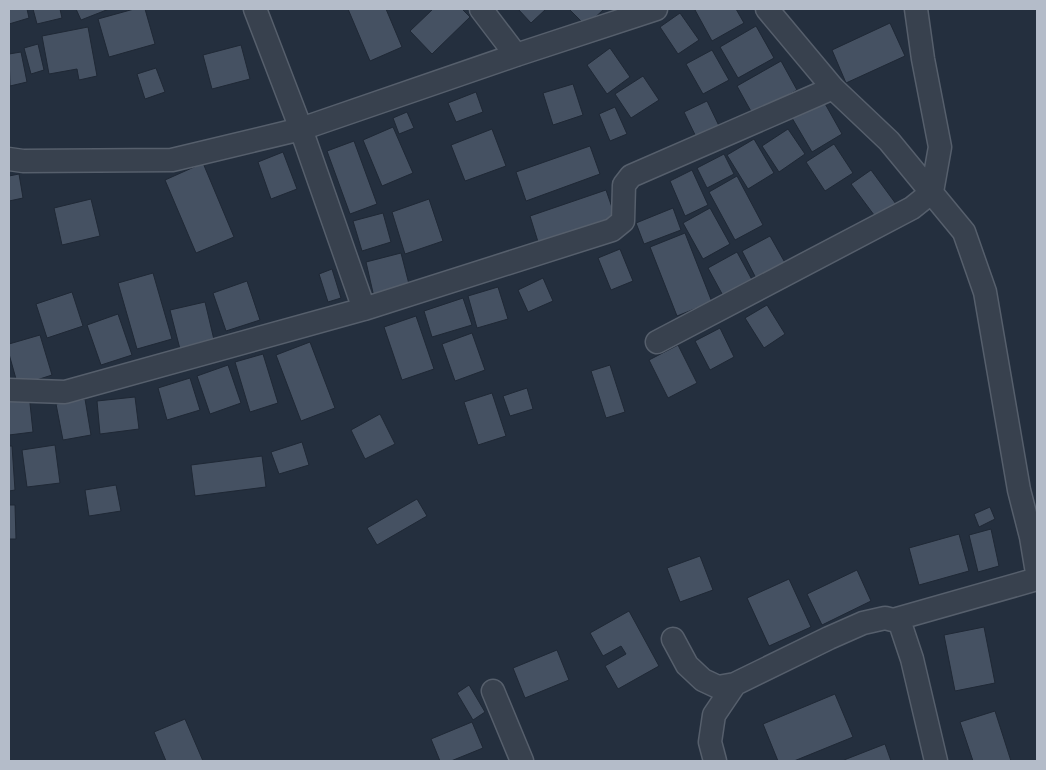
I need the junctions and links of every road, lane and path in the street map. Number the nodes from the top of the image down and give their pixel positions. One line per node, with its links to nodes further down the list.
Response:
1 (255, 9): 8 (street)
2 (481, 9): 6 (street)
3 (656, 9): 6 (street)
4 (768, 9): 7 (street)
5 (916, 9): 10 (street)
6 (516, 55): 8 (street)
7 (833, 88): 10 (street); 11 (street)
8 (302, 129): 9 (street); 11 (street)
9 (9, 159)
10 (932, 192): 12 (street); 14 (street)
11 (364, 309): 13 (street)
12 (657, 342)
13 (9, 390)
14 (1034, 536): 15 (street)
15 (1037, 573)
16 (1037, 579): 17 (street)
17 (893, 620): 19 (street); 23 (street)
18 (673, 639): 19 (street)
19 (735, 684): 22 (street)
20 (493, 691): 21 (street)
21 (522, 761)
22 (715, 761)
23 (936, 761)

